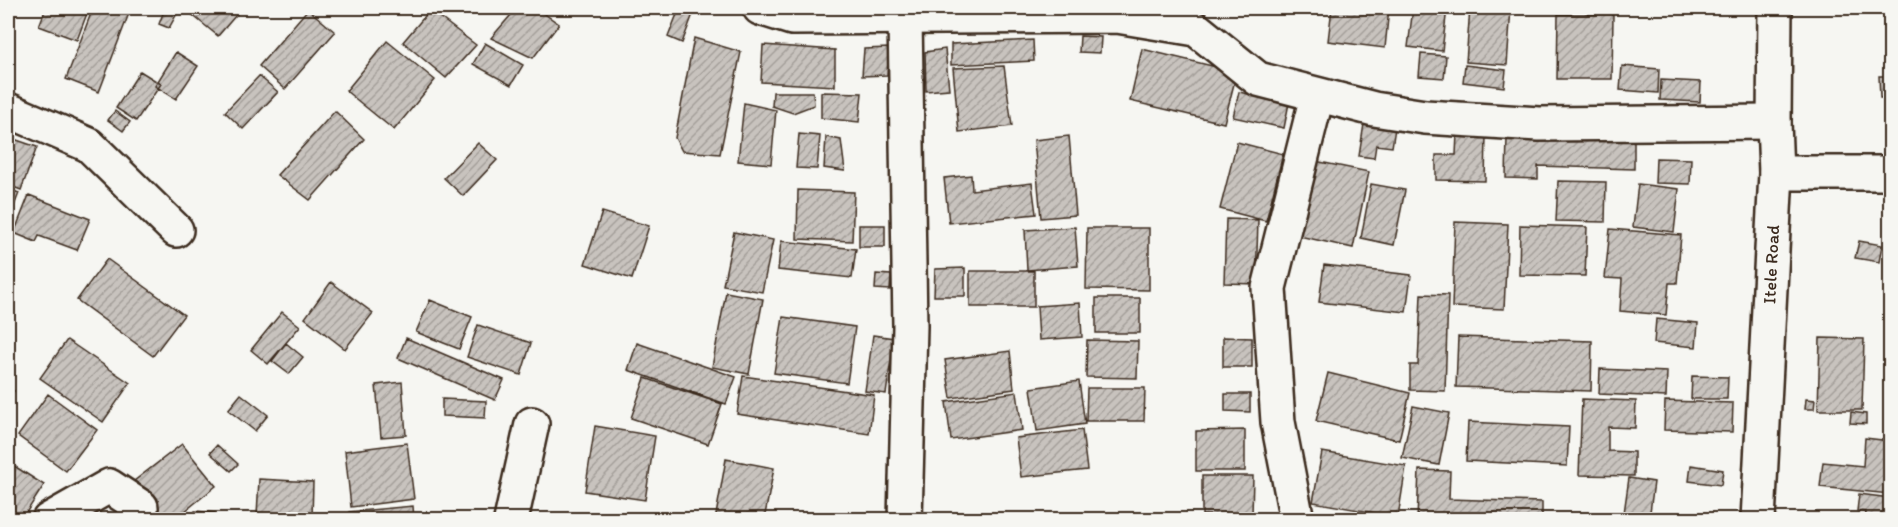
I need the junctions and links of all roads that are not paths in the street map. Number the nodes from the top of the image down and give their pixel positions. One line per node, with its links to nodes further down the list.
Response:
1 (760, 8): 3 (street)
2 (1775, 8): 8 (street, Itele Road)
3 (792, 13): 4 (street)
4 (905, 18): 5 (street); 16 (street)
5 (1199, 18): 6 (street)
6 (1317, 96): 8 (street); 17 (street)
7 (8, 110): 11 (street)
8 (1774, 122): 9 (street, Itele Road)
9 (1776, 173): 10 (street); 18 (street, Itele Road)
10 (1890, 173)
11 (176, 231)
12 (532, 424): 15 (street)
13 (49, 519): 14 (street)
14 (141, 519)
15 (511, 519)
16 (906, 519)
17 (1298, 519)
18 (1758, 519)

